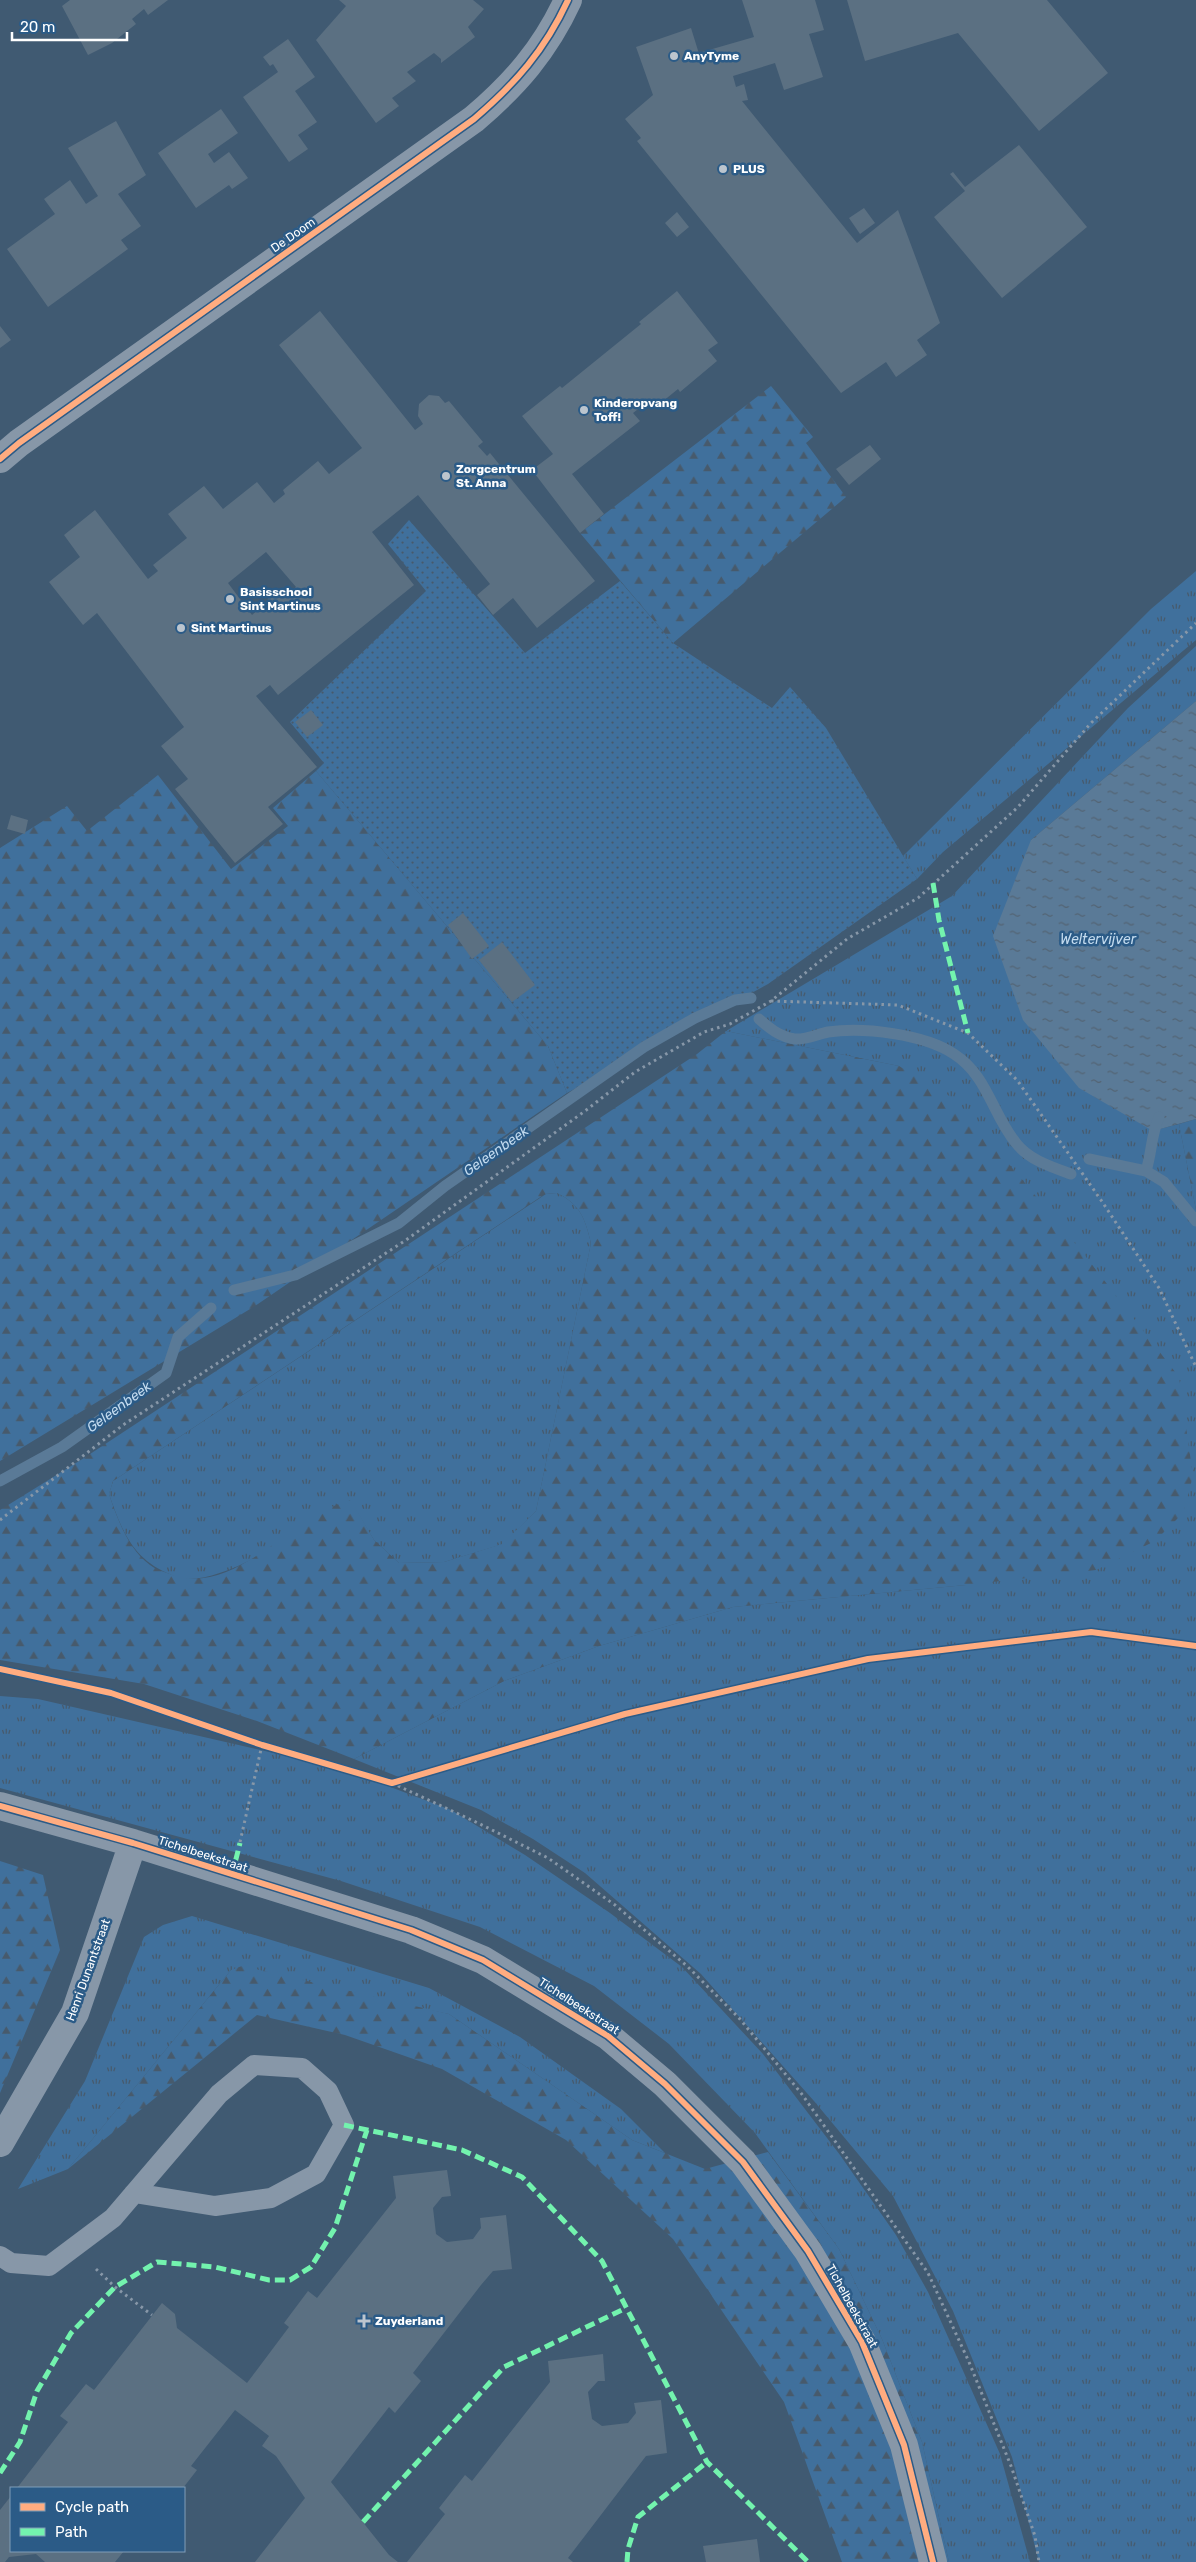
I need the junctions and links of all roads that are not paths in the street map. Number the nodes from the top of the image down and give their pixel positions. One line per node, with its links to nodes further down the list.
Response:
1 (568, 0): 2 (street, De Doom)
2 (0, 459)
3 (0, 1806): 4 (street, Tichelbeekstraat)
4 (133, 1843): 5 (street, Henri Dunantstraat); 8 (street, Tichelbeekstraat)
5 (0, 2143)
6 (134, 2193): 6 (lane); 7 (lane)
7 (0, 2256)
8 (933, 2562)

